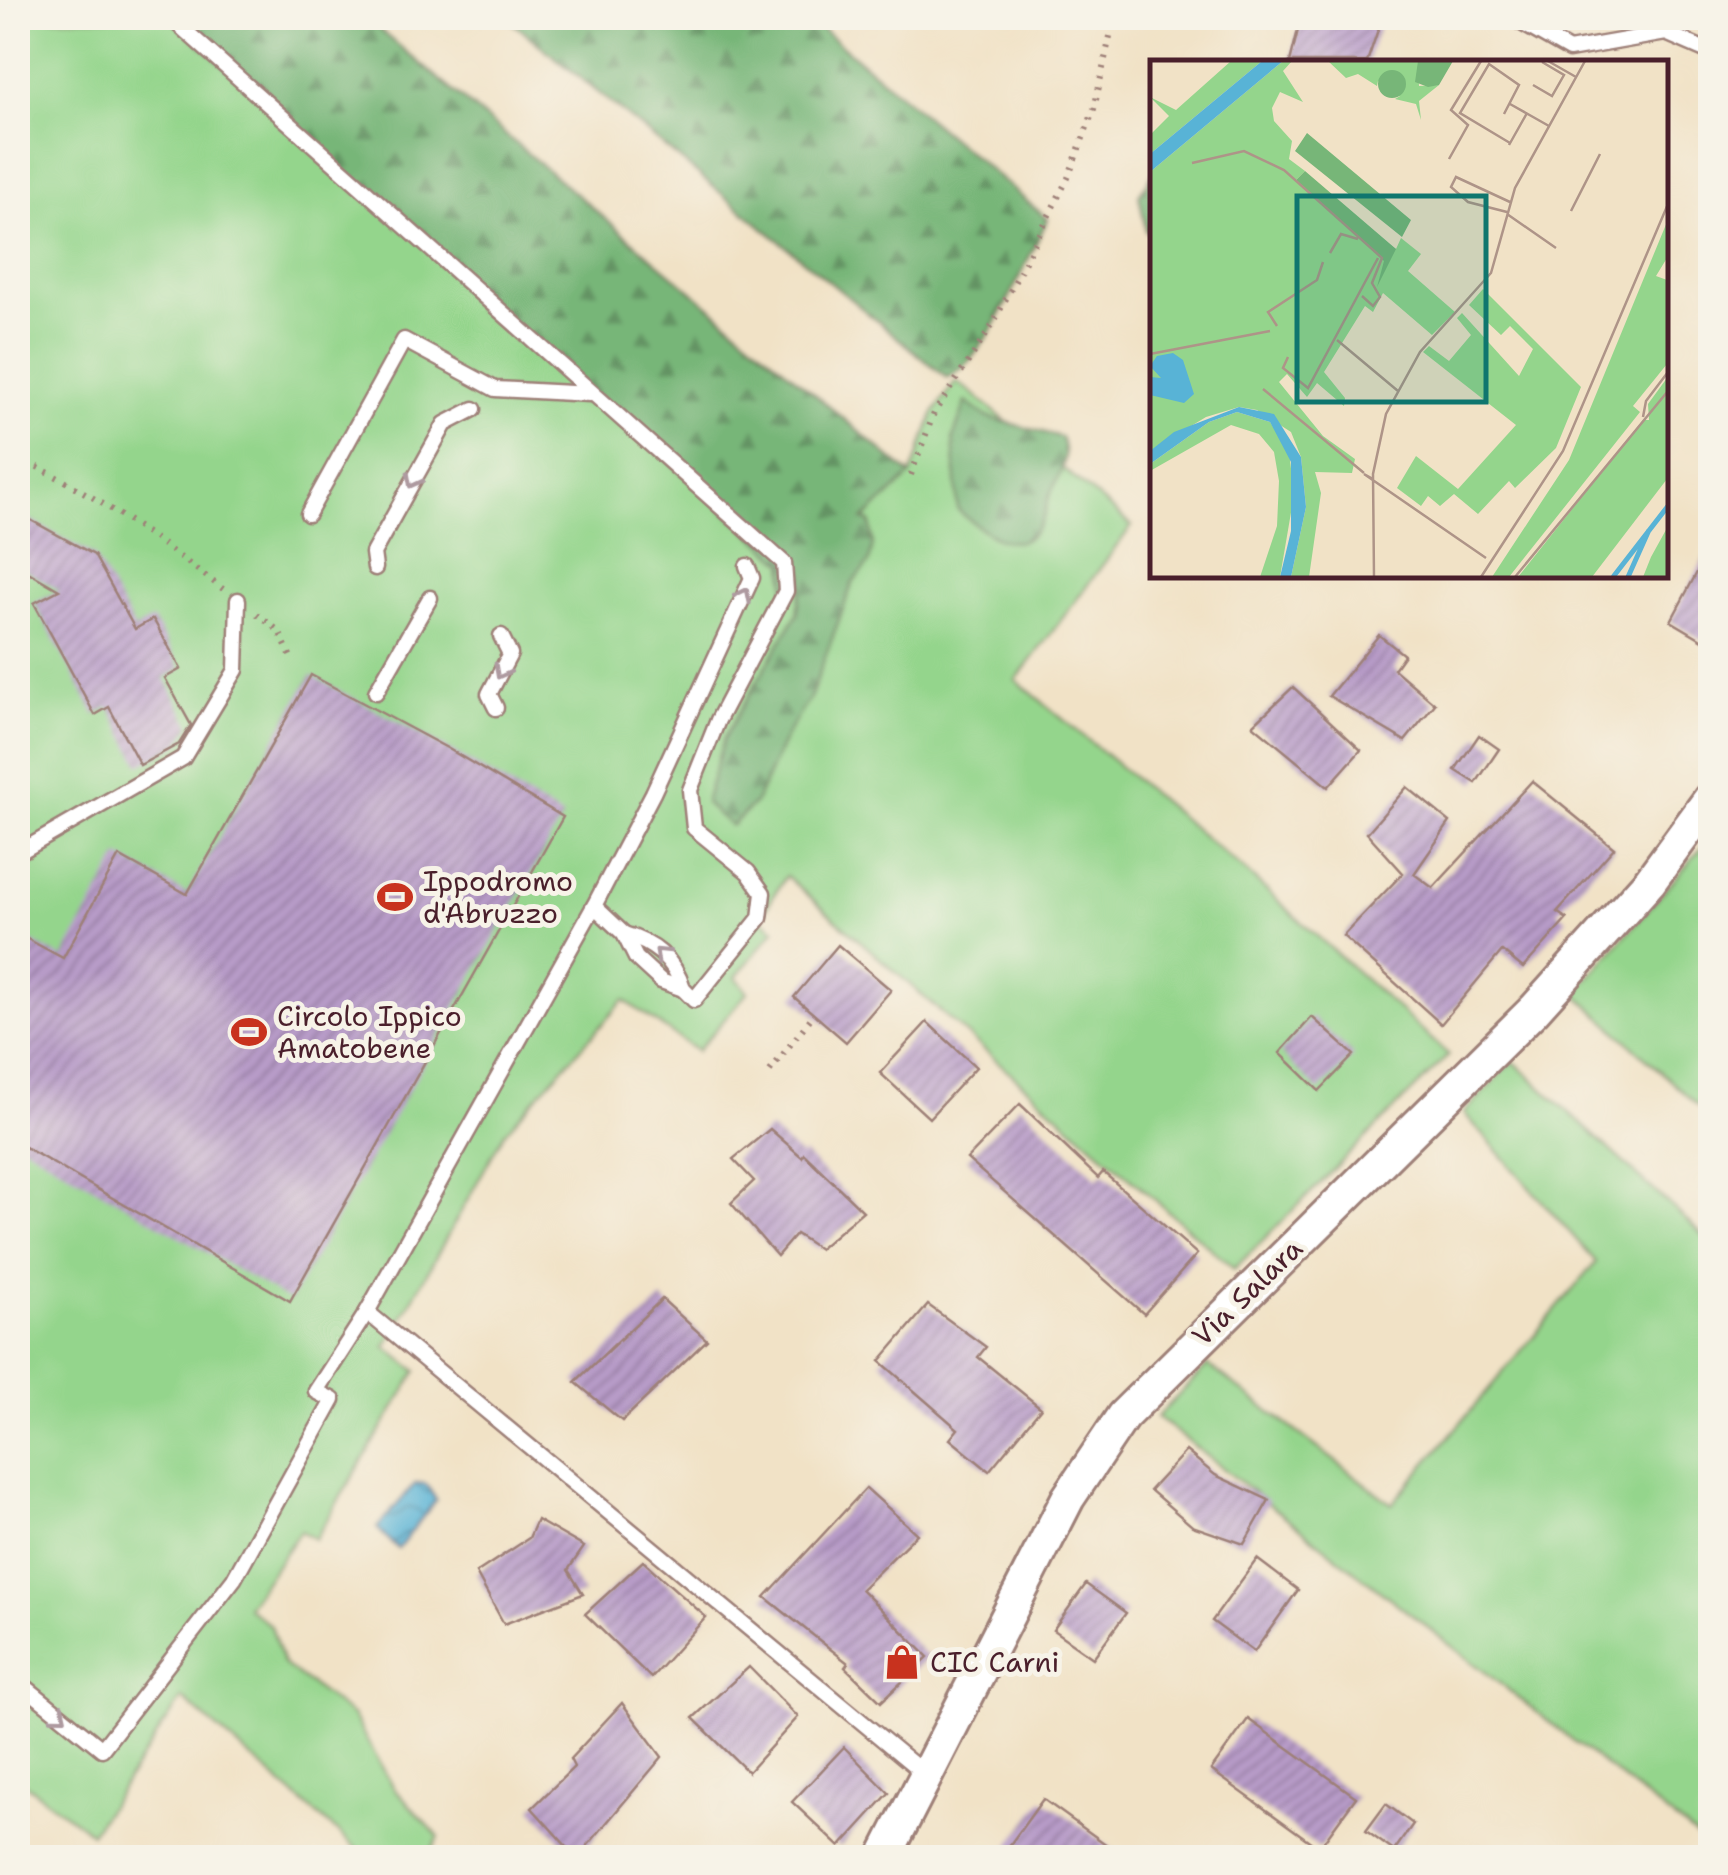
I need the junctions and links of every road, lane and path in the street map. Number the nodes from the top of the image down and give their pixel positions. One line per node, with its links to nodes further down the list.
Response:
1 (171, 18): 5 (lane)
2 (1114, 18): 8 (path)
3 (1513, 18): 4 (lane)
4 (1710, 52)
5 (591, 394): 9 (lane); 20 (lane)
6 (474, 409): 11 (lane, one-way to 11)
7 (18, 458): 13 (path)
8 (911, 476)
9 (308, 514)
10 (747, 566): 20 (lane, one-way to 10)
11 (375, 568)
12 (430, 598): 16 (lane)
13 (238, 600): 15 (path); 19 (lane)
14 (501, 636): 17 (lane, one-way to 17)
15 (293, 662)
16 (376, 692)
17 (496, 708)
18 (1710, 799): 25 (street, Via Salara)
19 (18, 853)
20 (594, 906): 23 (lane)
21 (814, 1014): 22 (path)
22 (770, 1070)
23 (367, 1312): 24 (lane, one-way to 23); 25 (lane)
24 (18, 1681)
25 (926, 1776): 26 (street, Via Salara)
26 (884, 1858)

